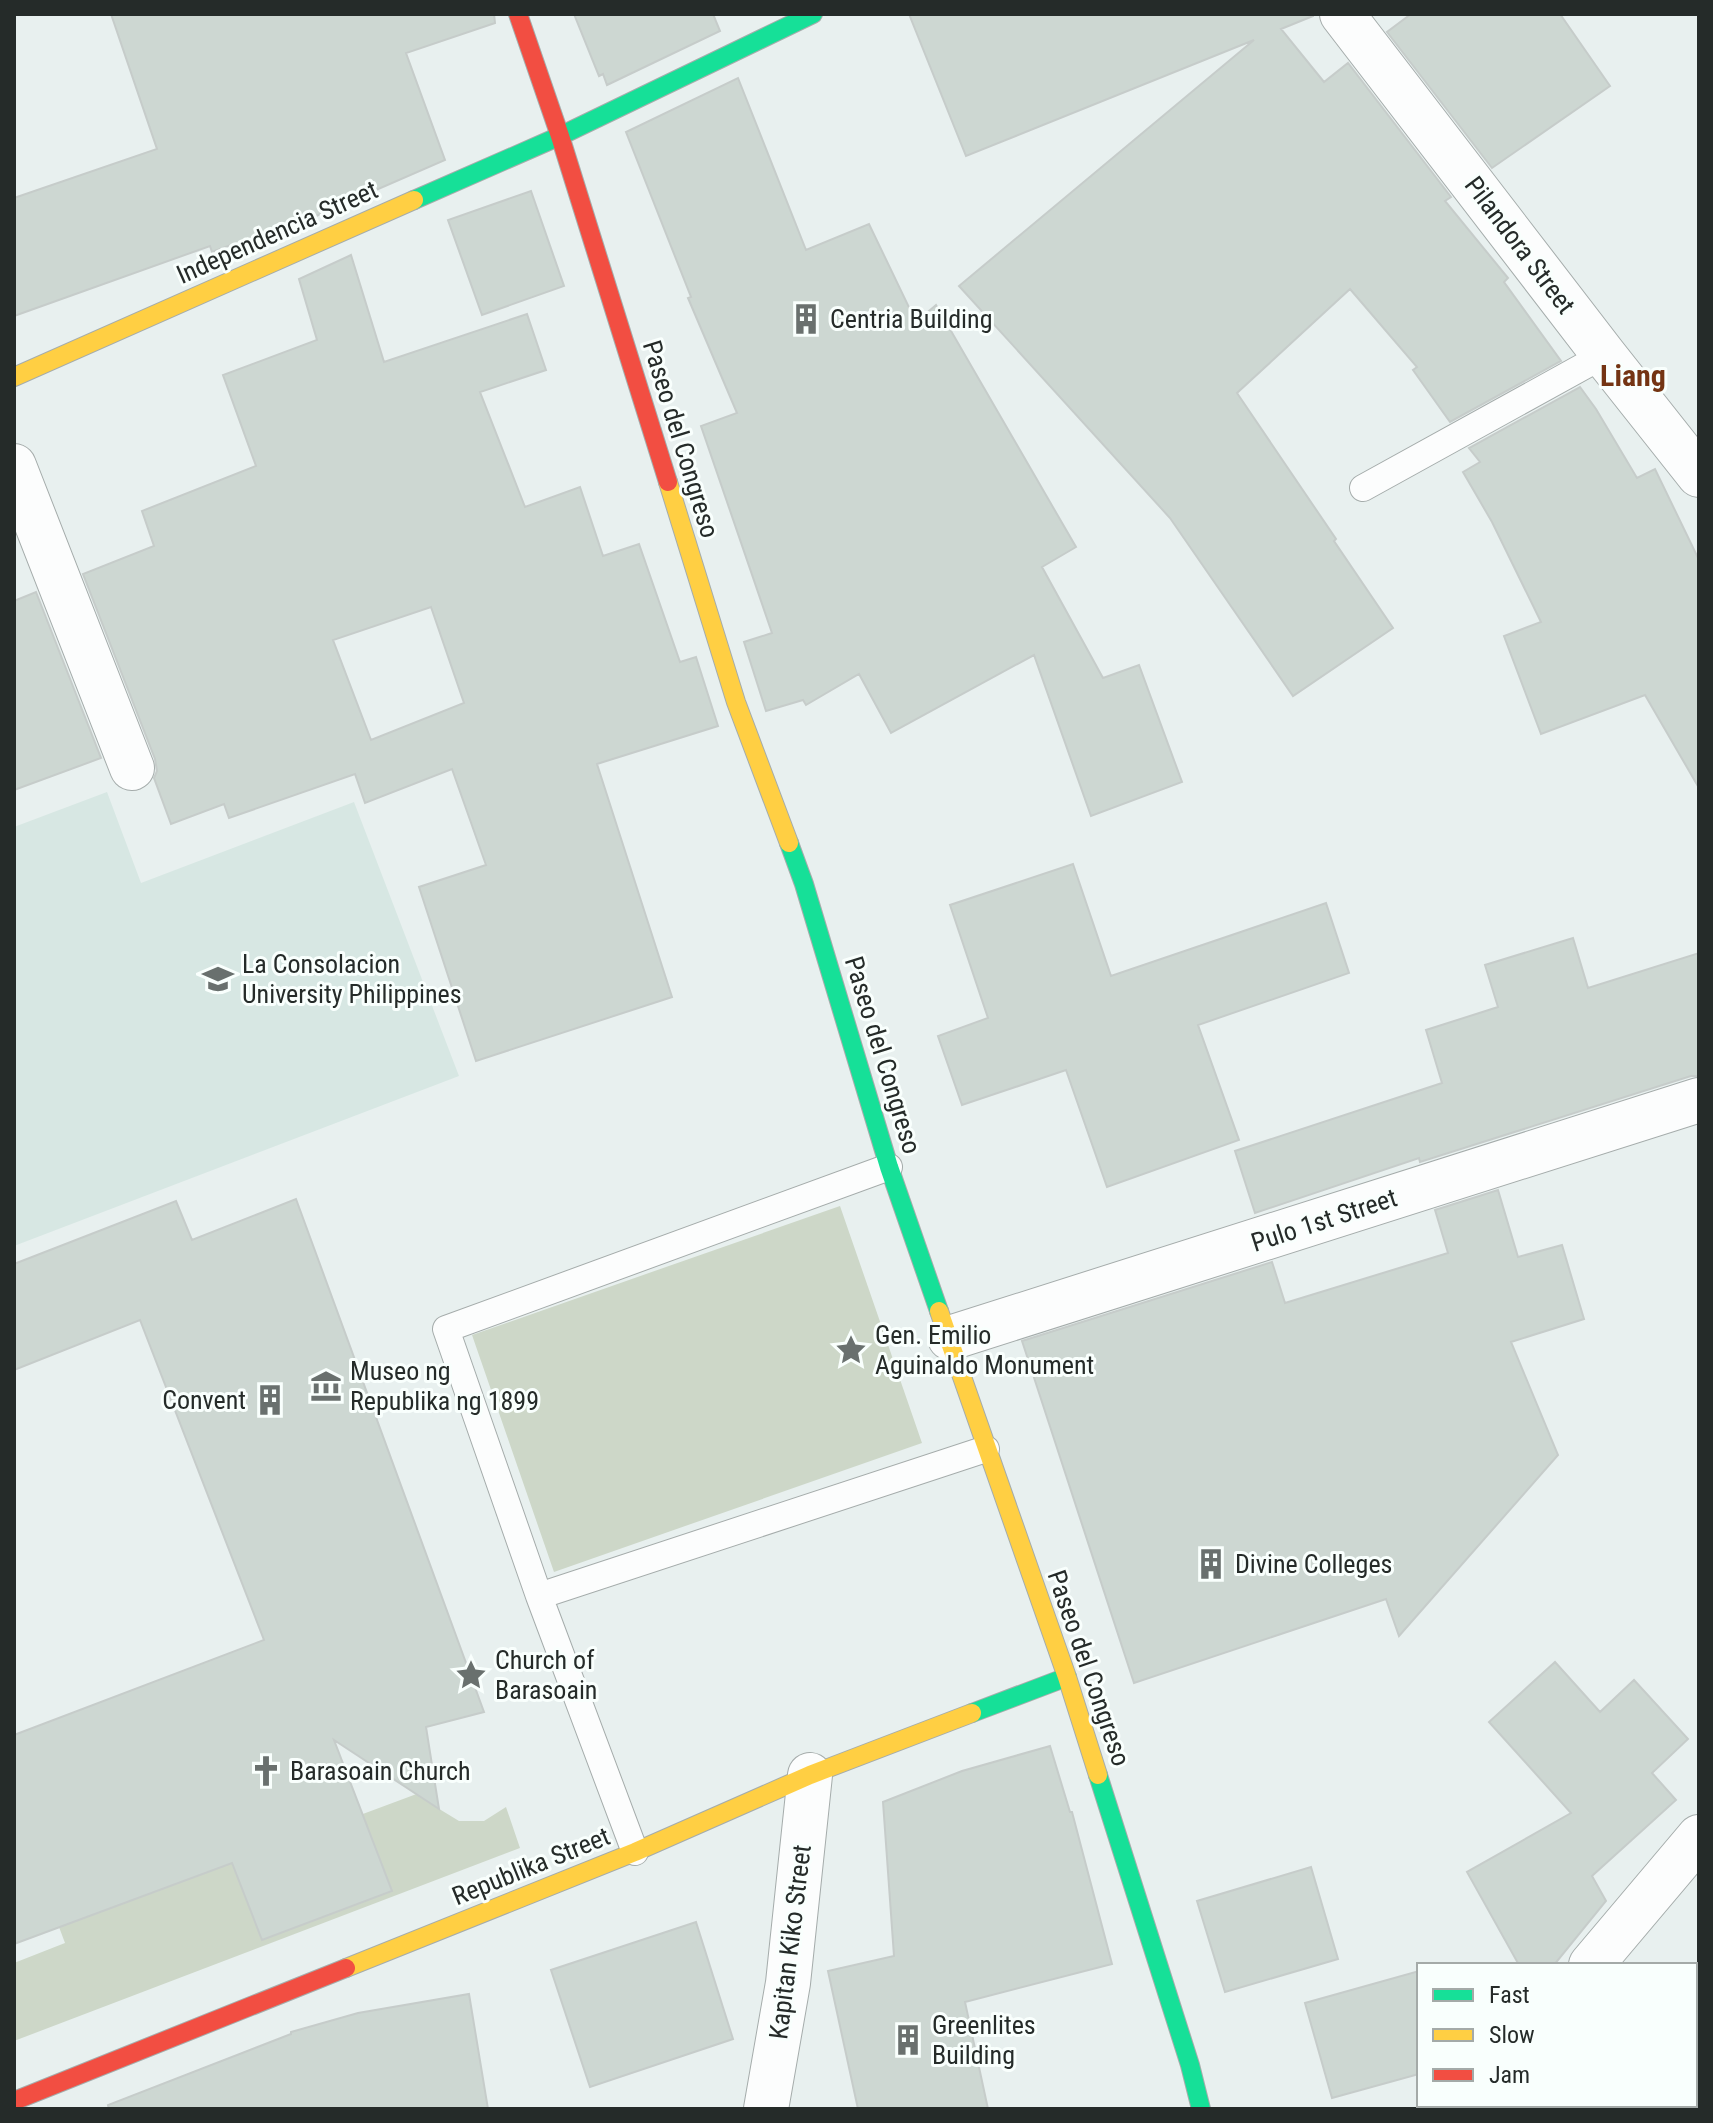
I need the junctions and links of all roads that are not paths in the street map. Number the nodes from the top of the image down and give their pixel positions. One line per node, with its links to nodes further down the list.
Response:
1 (518, 14): 4 (main road, Paseo del Congreso)
2 (813, 14): 4 (main road, Independencia Street)
3 (1342, 14): 5 (street, Pilandora Street)
4 (560, 136): 6 (main road, Independencia Street); 12 (main road, Paseo del Congreso)
5 (1604, 355): 8 (street, Pilandora Street); 9 (lane)
6 (14, 377)
7 (14, 466): 10 (street)
8 (1699, 475)
9 (1363, 488)
10 (132, 768)
11 (1699, 1100): 13 (street, Pulo 1st Street)
12 (889, 1167): 13 (main road, Paseo del Congreso); 15 (lane)
13 (950, 1338): 14 (main road, Paseo del Congreso)
14 (986, 1449): 15 (lane); 16 (main road, Paseo del Congreso)
15 (539, 1596): 19 (lane)
16 (1067, 1677): 17 (main road, Republika Street); 23 (main road, Paseo del Congreso)
17 (810, 1775): 19 (main road, Republika Street); 22 (street, Kapitan Kiko Street)
18 (1699, 1837): 20 (street)
19 (635, 1852): 21 (main road, Republika Street)
20 (1593, 1963)
21 (14, 2101)
22 (766, 2109)
23 (1201, 2109)

